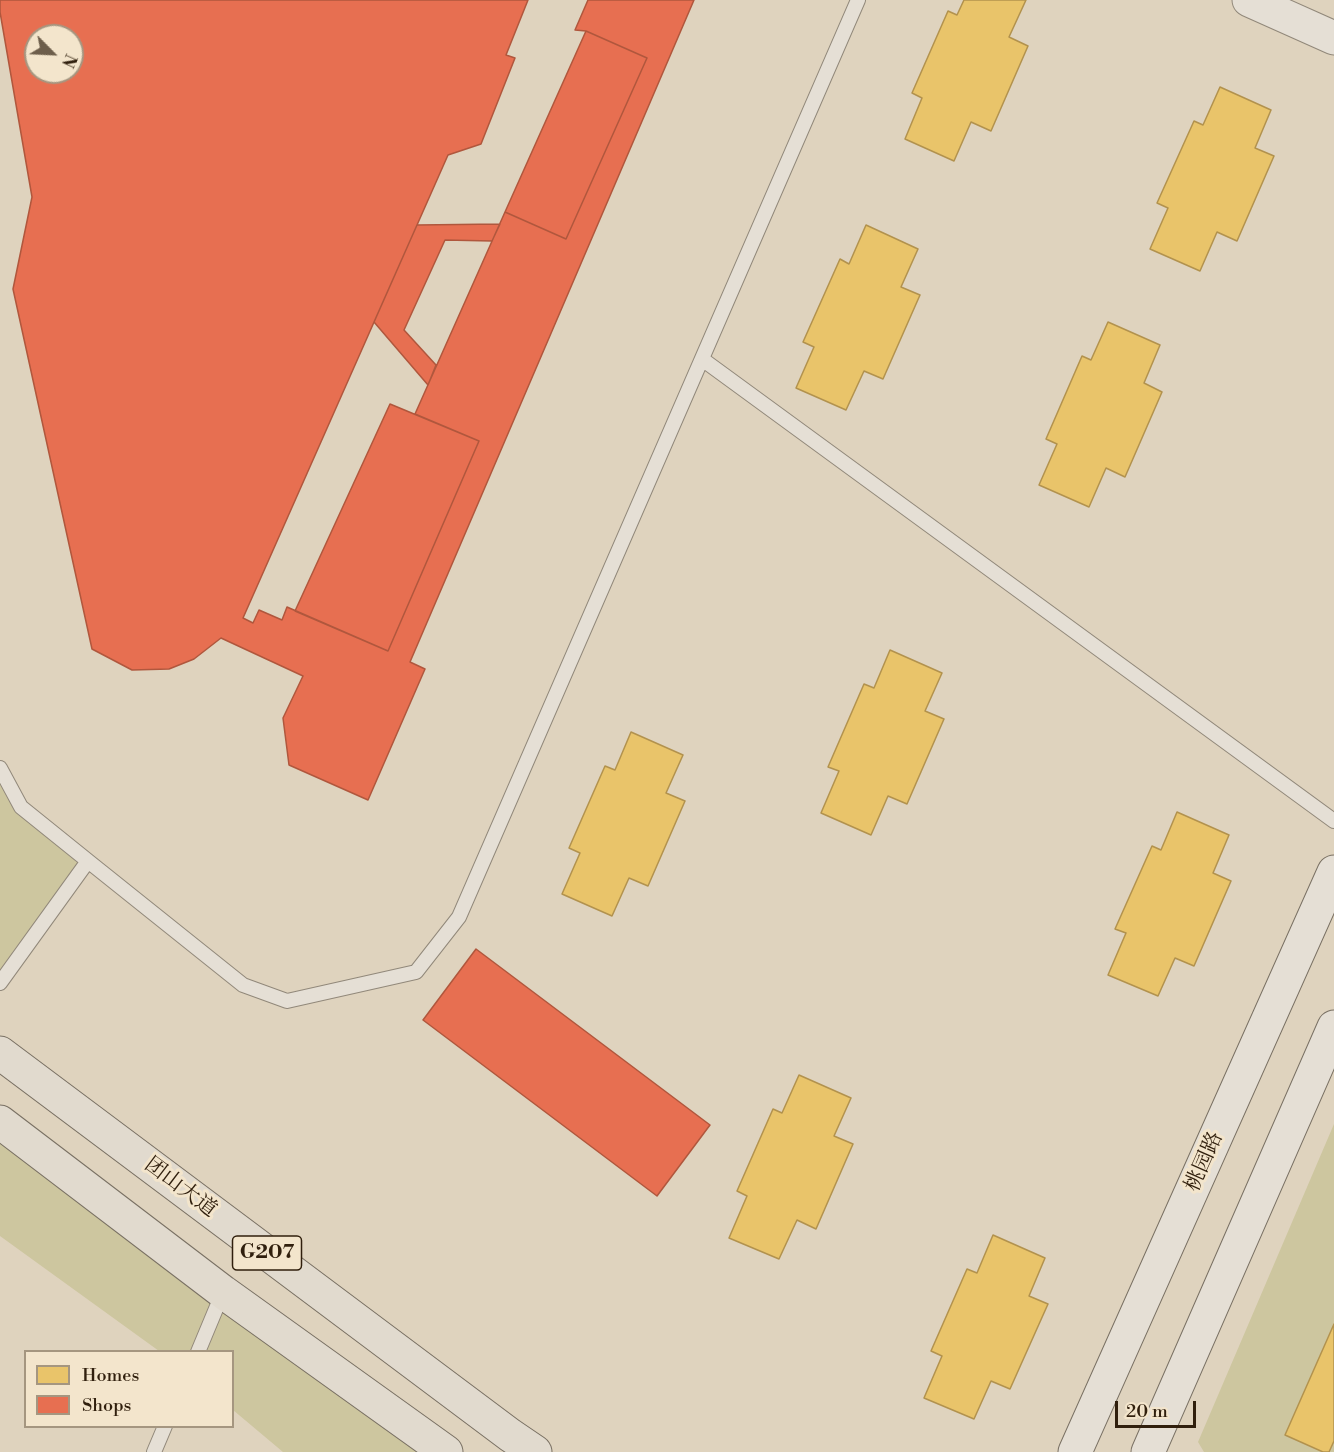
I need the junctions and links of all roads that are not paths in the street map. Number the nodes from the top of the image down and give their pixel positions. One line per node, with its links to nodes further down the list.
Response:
1 (858, 0): 4 (lane)
2 (1249, 0): 3 (main road)
3 (1334, 38)
4 (702, 359): 6 (lane); 7 (lane)
5 (0, 768): 7 (lane)
6 (1334, 821)
7 (88, 861): 9 (lane)
8 (1334, 872): 19 (main road, 桃园路)
9 (0, 983)
10 (1334, 1027): 20 (main road)
11 (0, 1053): 18 (highway, 团山大道 / G207)
12 (0, 1122): 13 (highway, G207)
13 (223, 1292): 14 (lane); 17 (highway, G207)
14 (199, 1350)
15 (164, 1428): 16 (lane)
16 (154, 1452)
17 (447, 1452)
18 (535, 1452)
19 (1075, 1452)
20 (1148, 1452)

